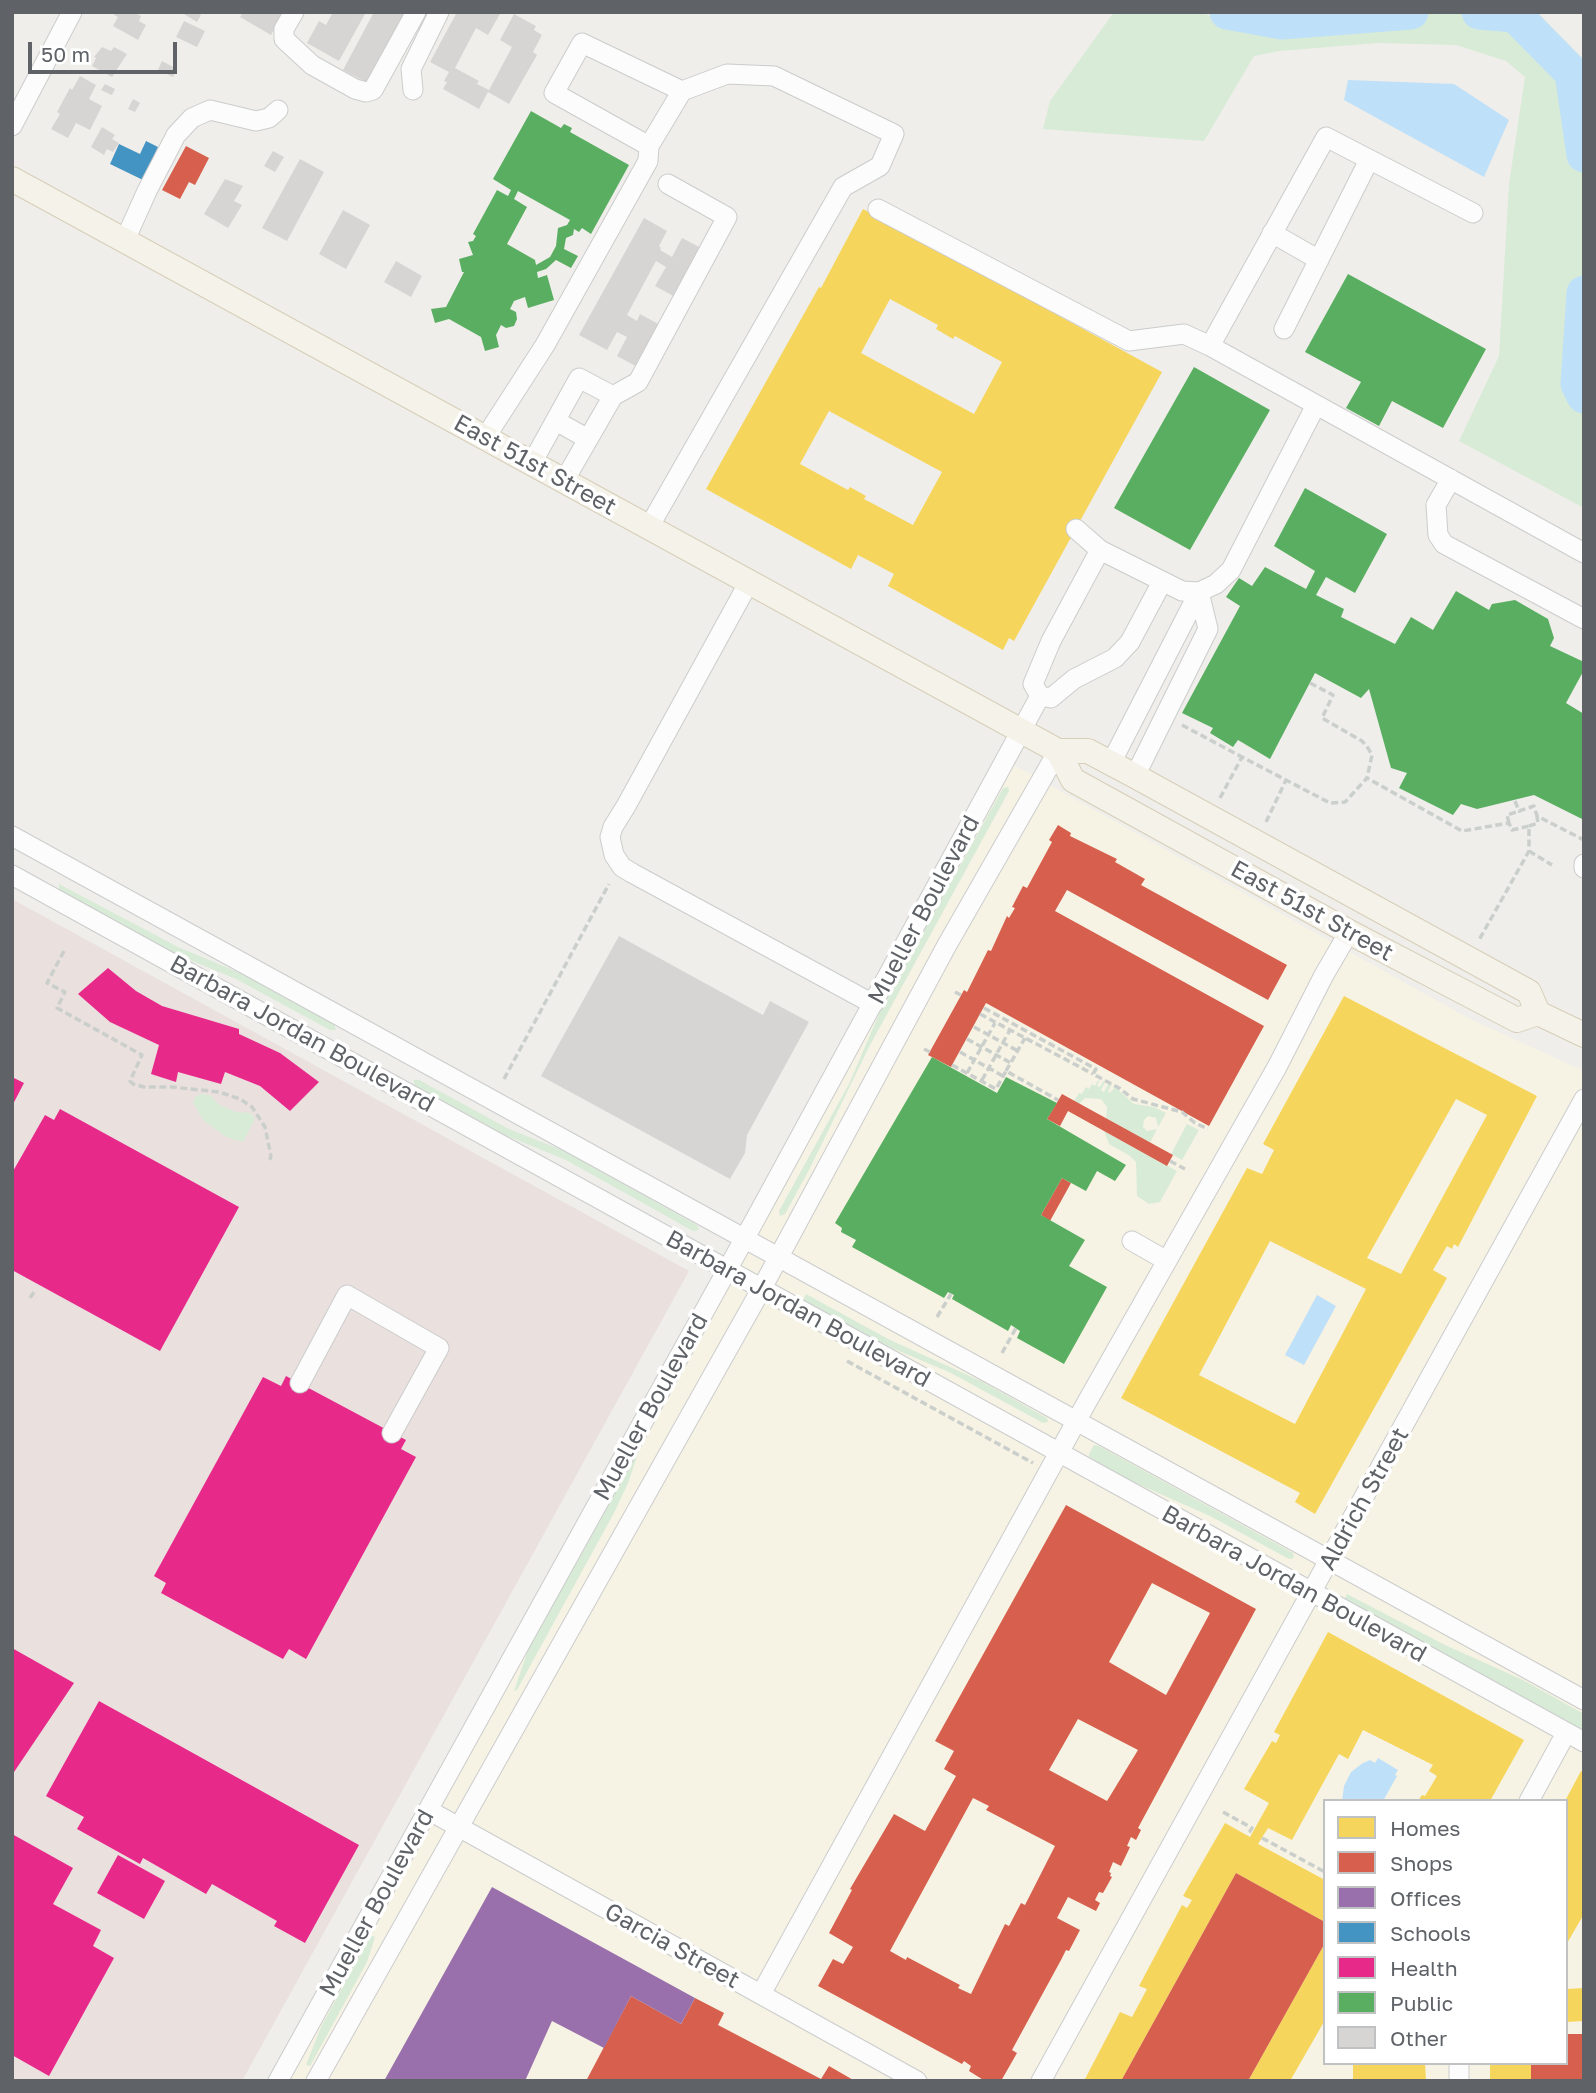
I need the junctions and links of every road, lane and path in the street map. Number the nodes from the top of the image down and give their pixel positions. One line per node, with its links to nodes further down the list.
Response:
1 (72, 12): 8 (street)
2 (294, 12): 3 (street)
3 (416, 12)
4 (439, 12): 5 (street)
5 (413, 90)
6 (682, 92): 9 (street); 9 (street); 28 (street)
7 (278, 110): 16 (street)
8 (12, 126)
9 (649, 146): 23 (street)
10 (1370, 160): 14 (street); 15 (street); 17 (street)
11 (12, 179): 16 (main road, East 51st Street)
12 (668, 184): 20 (street)
13 (878, 209): 19 (street)
14 (1473, 213)
15 (1272, 233): 17 (street); 19 (street)
16 (125, 240): 23 (main road, East 51st Street)
17 (1319, 260): 18 (street)
18 (1284, 329)
19 (1210, 346): 21 (street)
20 (613, 396): 22 (street); 24 (street)
21 (1316, 405): 26 (street); 34 (street)
22 (556, 421): 24 (street); 25 (street)
23 (485, 438): 25 (main road, East 51st Street)
24 (587, 439): 27 (street)
25 (532, 463): 27 (main road, East 51st Street)
26 (1451, 479): 31 (street); 35 (street)
27 (564, 481): 28 (main road, East 51st Street)
28 (649, 527): 32 (main road, East 51st Street)
29 (1076, 529): 30 (street)
30 (1100, 550): 33 (street); 37 (street)
31 (1584, 552)
32 (749, 582): 39 (main road, East 51st Street); 64 (street)
33 (1162, 582): 34 (street); 37 (street)
34 (1199, 592): 42 (street); 43 (street)
35 (1584, 619)
36 (1310, 683): 44 (path)
37 (1040, 696): 39 (street, Mueller Boulevard)
38 (1178, 716): 41 (path)
39 (1020, 730): 40 (main road, East 51st Street); 64 (street, Mueller Boulevard)
40 (1058, 751): 42 (main road, East 51st Street); 59 (main road, East 51st Street); 99 (street, Mueller Boulevard)
41 (1242, 757): 45 (path); 46 (path)
42 (1111, 763): 43 (main road, East 51st Street)
43 (1135, 776): 66 (main road, East 51st Street)
44 (1367, 778): 45 (path); 50 (path)
45 (1286, 780): 51 (path)
46 (1220, 799)
47 (1515, 800): 48 (path)
48 (1518, 811): 49 (path); 50 (path)
49 (1537, 816): 52 (path); 54 (path)
50 (1509, 823): 52 (path)
51 (1265, 824)
52 (1529, 826): 55 (path)
53 (12, 836): 97 (street, Barbara Jordan Boulevard)
54 (1584, 840)
55 (1529, 851): 56 (path); 60 (path)
56 (1552, 865)
57 (12, 875): 101 (street, Barbara Jordan Boulevard)
58 (609, 884): 89 (path)
59 (1349, 932): 66 (main road, East 51st Street); 100 (street)
60 (1478, 942)
61 (64, 951): 95 (path)
62 (955, 992): 63 (path)
63 (961, 995)
64 (873, 1004): 97 (street, Mueller Boulevard)
65 (984, 1008): 88 (path)
66 (1538, 1013): 72 (main road, East 51st Street)
67 (980, 1014): 68 (path)
68 (995, 1022): 70 (path); 71 (path)
69 (974, 1027): 71 (path)
70 (1010, 1030): 73 (path); 75 (path)
71 (988, 1035): 75 (path); 76 (path)
72 (1584, 1035)
73 (1025, 1038): 78 (path); 88 (path)
74 (967, 1039): 76 (path)
75 (1003, 1043): 78 (path); 81 (path)
76 (981, 1047): 81 (path); 82 (path)
77 (923, 1049): 79 (path)
78 (1018, 1051): 83 (path)
79 (930, 1052)
80 (960, 1052): 82 (path)
81 (996, 1055): 83 (path); 85 (path)
82 (974, 1059): 85 (path); 86 (path)
83 (1011, 1063): 87 (path)
84 (952, 1065): 86 (path)
85 (989, 1068): 87 (path); 90 (path)
86 (967, 1073): 90 (path)
87 (1005, 1073): 90 (path); 92 (path)
88 (1093, 1074): 93 (path)
89 (504, 1079)
90 (982, 1081)
91 (1584, 1099): 115 (street, Aldrich Street)
92 (1058, 1100)
93 (1208, 1129)
94 (1170, 1161): 96 (path)
95 (269, 1163)
96 (1185, 1169)
97 (745, 1238): 99 (street, Barbara Jordan Boulevard); 101 (street, Mueller Boulevard)
98 (1132, 1241): 100 (street)
99 (779, 1257): 102 (street, Mueller Boulevard); 111 (street, Barbara Jordan Boulevard)
100 (1167, 1261): 111 (street)
101 (727, 1269): 102 (street, Barbara Jordan Boulevard); 120 (street, Mueller Boulevard)
102 (762, 1289): 113 (street, Barbara Jordan Boulevard); 122 (street, Mueller Boulevard)
103 (34, 1292): 105 (path)
104 (951, 1294): 106 (path)
105 (30, 1298)
106 (937, 1317)
107 (1016, 1328): 108 (path)
108 (1002, 1353)
109 (847, 1361): 114 (path)
110 (300, 1382): 112 (street)
111 (1077, 1421): 113 (street); 115 (street, Barbara Jordan Boulevard)
112 (392, 1433)
113 (1059, 1454): 116 (street, Barbara Jordan Boulevard); 126 (street)
114 (1038, 1466)
115 (1331, 1560): 116 (street, Aldrich Street); 117 (street, Barbara Jordan Boulevard)
116 (1311, 1594): 118 (street, Barbara Jordan Boulevard); 130 (street, Aldrich Street)
117 (1584, 1700)
118 (1575, 1738): 119 (street)
119 (1530, 1799)
120 (428, 1810): 122 (street, Garcia Street); 127 (street, Mueller Boulevard)
121 (1223, 1812): 123 (path)
122 (460, 1828): 126 (street, Garcia Street); 128 (street, Mueller Boulevard)
123 (1252, 1832)
124 (1262, 1838): 125 (path)
125 (1323, 1871)
126 (761, 1994): 129 (street, Garcia Street)
127 (278, 2081)
128 (316, 2081)
129 (917, 2081)
130 (1041, 2081)

